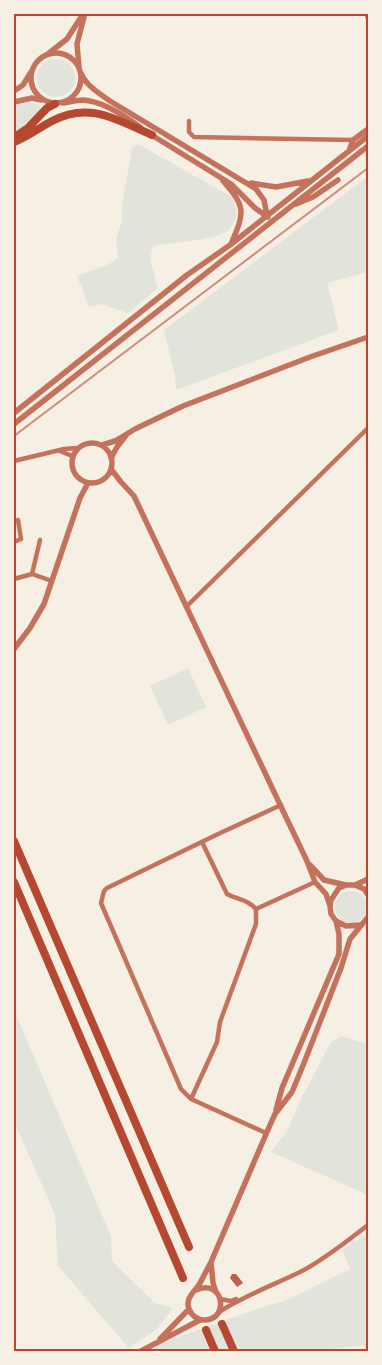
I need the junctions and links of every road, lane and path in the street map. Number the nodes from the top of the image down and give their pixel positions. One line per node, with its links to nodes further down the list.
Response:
1 (84, 14): 2 (street); 4 (street)
2 (46, 55): 3 (street); 4 (street)
3 (33, 68): 5 (street); 6 (street)
4 (80, 71): 8 (street); 21 (street)
5 (14, 91)
6 (45, 101): 7 (street); 8 (street)
7 (14, 102)
8 (59, 103): 11 (street); 13 (highway)
9 (189, 120): 14 (street)
10 (368, 129): 14 (street)
11 (152, 136): 15 (highway); 18 (street)
12 (368, 136): 17 (street)
13 (14, 137)
14 (353, 140): 17 (street)
15 (14, 142)
16 (368, 146): 22 (street)
17 (349, 152): 20 (street)
18 (218, 176): 23 (street); 24 (street)
19 (338, 180): 22 (street)
20 (310, 181): 21 (street); 23 (street)
21 (247, 182): 23 (street)
22 (289, 207): 23 (street)
23 (269, 218): 24 (street); 27 (street)
24 (230, 245): 26 (street)
25 (368, 337): 29 (street)
26 (14, 413)
27 (14, 424)
28 (368, 428): 48 (street)
29 (127, 434): 30 (street); 34 (street)
30 (102, 445): 31 (street); 34 (street)
31 (77, 448): 32 (street); 33 (street)
32 (58, 450): 33 (street); 35 (street)
33 (72, 456): 38 (street)
34 (112, 458): 36 (street)
35 (14, 461)
36 (111, 469): 37 (street); 39 (street)
37 (105, 478): 39 (street); 40 (street)
38 (80, 480): 40 (street); 41 (street)
39 (121, 482): 48 (street)
40 (88, 483): 41 (street)
41 (80, 498): 47 (street)
42 (18, 520): 44 (street)
43 (40, 540): 45 (street)
44 (14, 542)
45 (32, 574): 46 (street); 47 (street)
46 (14, 579)
47 (52, 581): 49 (street)
48 (187, 606): 50 (street)
49 (14, 649)
50 (281, 805): 52 (street); 53 (street)
51 (14, 841): 69 (highway)
52 (202, 842): 61 (street); 65 (street)
53 (307, 861): 56 (street); 58 (street)
54 (368, 879): 57 (street)
55 (14, 882): 71 (highway)
56 (315, 882): 60 (street); 61 (street)
57 (355, 885): 58 (street); 59 (street)
58 (346, 886): 60 (street)
59 (368, 895)
60 (330, 906): 63 (street)
61 (256, 909): 65 (street)
62 (368, 917): 64 (street)
63 (336, 921): 64 (street); 66 (street)
64 (360, 925): 66 (street)
65 (191, 1099): 67 (street)
66 (275, 1114): 67 (street)
67 (266, 1133): 70 (street)
68 (368, 1225): 74 (street)
69 (189, 1246)
70 (211, 1262): 72 (street); 73 (street)
71 (184, 1278)
72 (196, 1290): 73 (street); 76 (street)
73 (216, 1292): 75 (street)
74 (245, 1298): 75 (street); 77 (street)
75 (220, 1299): 77 (street)
76 (189, 1308): 78 (street); 81 (street)
77 (219, 1312): 78 (street)
78 (200, 1320): 81 (street)
79 (224, 1328): 84 (highway)
80 (208, 1334): 83 (highway)
81 (157, 1343): 82 (street)
82 (141, 1351)
83 (216, 1351)
84 (234, 1351)

